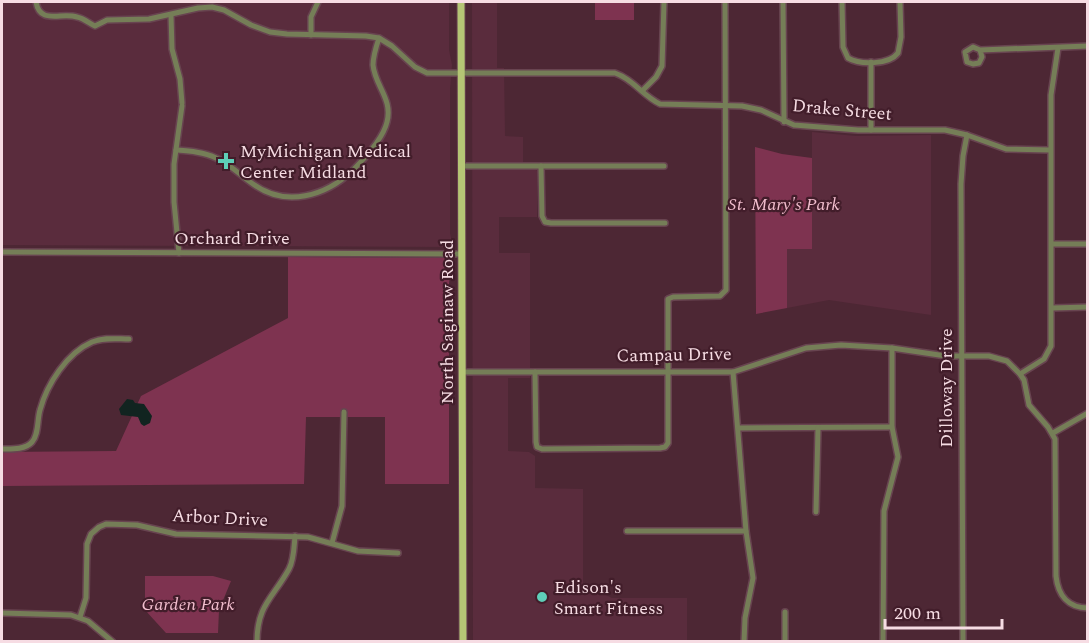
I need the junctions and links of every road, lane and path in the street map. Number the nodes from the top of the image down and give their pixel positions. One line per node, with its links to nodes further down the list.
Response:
1 (36, 2): 9 (street)
2 (318, 2): 10 (street)
3 (461, 2): 16 (main road, North Saginaw Road)
4 (664, 2): 17 (street)
5 (725, 2): 18 (street)
6 (783, 2): 19 (street)
7 (842, 2): 15 (street)
8 (900, 2): 15 (street)
9 (171, 15): 10 (street); 22 (street)
10 (311, 34): 11 (street)
11 (379, 38): 16 (street, Drake Street); 22 (street)
12 (1088, 46): 13 (street)
13 (1058, 48): 14 (street); 23 (street)
14 (980, 50)
15 (871, 62): 20 (street)
16 (462, 74): 17 (street, Drake Street); 24 (main road, North Saginaw Road)
17 (642, 91): 18 (street, Drake Street)
18 (726, 105): 19 (street, Drake Street); 38 (street)
19 (784, 122): 20 (street, Drake Street)
20 (871, 130): 21 (street, Drake Street)
21 (967, 135): 23 (street, Drake Street); 37 (street, Dilloway Drive)
22 (176, 150): 31 (street)
23 (1050, 150): 28 (street)
24 (462, 166): 25 (street); 32 (main road, North Saginaw Road)
25 (541, 166): 26 (street); 27 (street)
26 (664, 166)
27 (665, 223)
28 (1052, 244): 29 (street); 34 (street)
29 (1088, 244)
30 (2, 252): 31 (street, Orchard Drive)
31 (179, 253): 32 (street, Orchard Drive)
32 (462, 254): 39 (main road, North Saginaw Road)
33 (1088, 307): 34 (street)
34 (1052, 308): 42 (street)
35 (129, 339): 49 (street)
36 (892, 348): 37 (street, Campau Drive); 41 (street, Campau Drive); 47 (street)
37 (961, 356): 42 (street, Campau Drive); 66 (street, Dilloway Drive)
38 (667, 371): 40 (street, Campau Drive); 40 (street); 41 (street, Campau Drive)
39 (462, 372): 40 (street, Campau Drive); 62 (main road, North Saginaw Road)
40 (535, 372)
41 (733, 372): 45 (street)
42 (1020, 374): 48 (street)
43 (344, 412): 54 (street)
44 (1088, 412): 48 (street)
45 (739, 428): 46 (street); 52 (street)
46 (818, 428): 47 (street); 50 (street)
47 (892, 428): 65 (street)
48 (1053, 433): 56 (street)
49 (2, 449)
50 (816, 512)
51 (627, 531): 52 (street)
52 (746, 531): 63 (street)
53 (295, 536): 54 (street, Arbor Drive); 59 (street, Arbor Drive); 61 (street)
54 (332, 543): 55 (street, Arbor Drive)
55 (398, 554)
56 (1088, 608)
57 (785, 612): 64 (street)
58 (2, 613): 59 (street)
59 (80, 617): 60 (street)
60 (113, 642)
61 (257, 642)
62 (463, 642)
63 (744, 642)
64 (785, 642)
65 (883, 642)
66 (963, 642)

